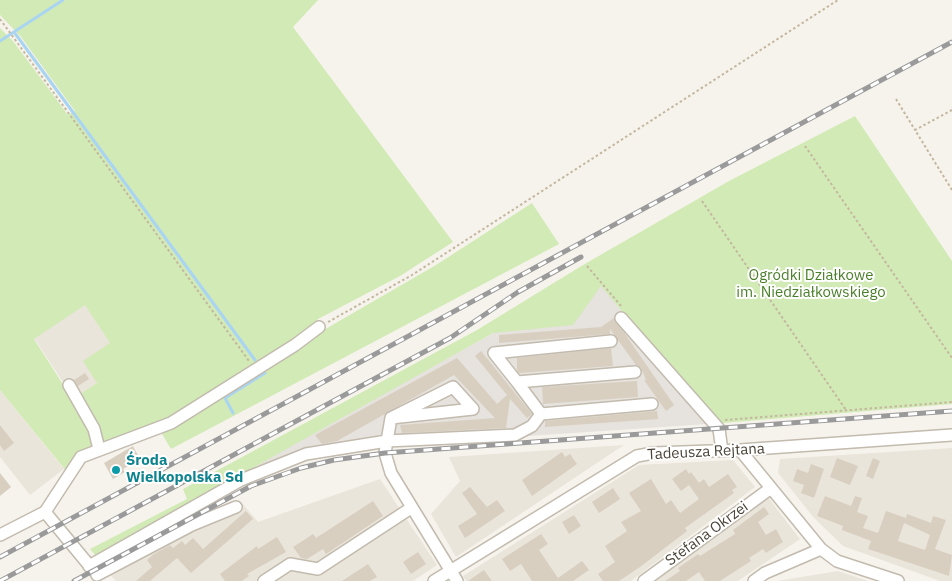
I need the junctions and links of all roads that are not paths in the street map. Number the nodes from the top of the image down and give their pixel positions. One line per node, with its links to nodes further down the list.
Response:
1 (621, 318): 13 (street)
2 (319, 327): 12 (street)
3 (611, 341): 5 (street)
4 (635, 372): 5 (street)
5 (517, 382): 8 (street)
6 (69, 385): 12 (street)
7 (652, 404): 8 (street)
8 (541, 414): 11 (street)
9 (391, 418): 9 (street); 11 (street)
10 (952, 434): 14 (street, Tadeusza Rejtana)
11 (387, 441): 17 (street); 22 (street)
12 (99, 449): 18 (street)
13 (722, 450): 14 (street, Tadeusza Rejtana); 21 (street, Tadeusza Rejtana)
14 (740, 450): 15 (street)
15 (770, 488): 20 (street); 26 (street, Stefana Okrzei)
16 (236, 507): 22 (street)
17 (411, 508): 21 (street); 23 (street)
18 (45, 512): 19 (street); 22 (street)
19 (0, 535)
20 (821, 549): 27 (street); 28 (street)
21 (450, 570): 24 (street, Tadeusza Rejtana); 25 (street)
22 (96, 574)
23 (264, 581)
24 (434, 581)
25 (457, 581)
26 (644, 581)
27 (754, 581)
28 (898, 581)

